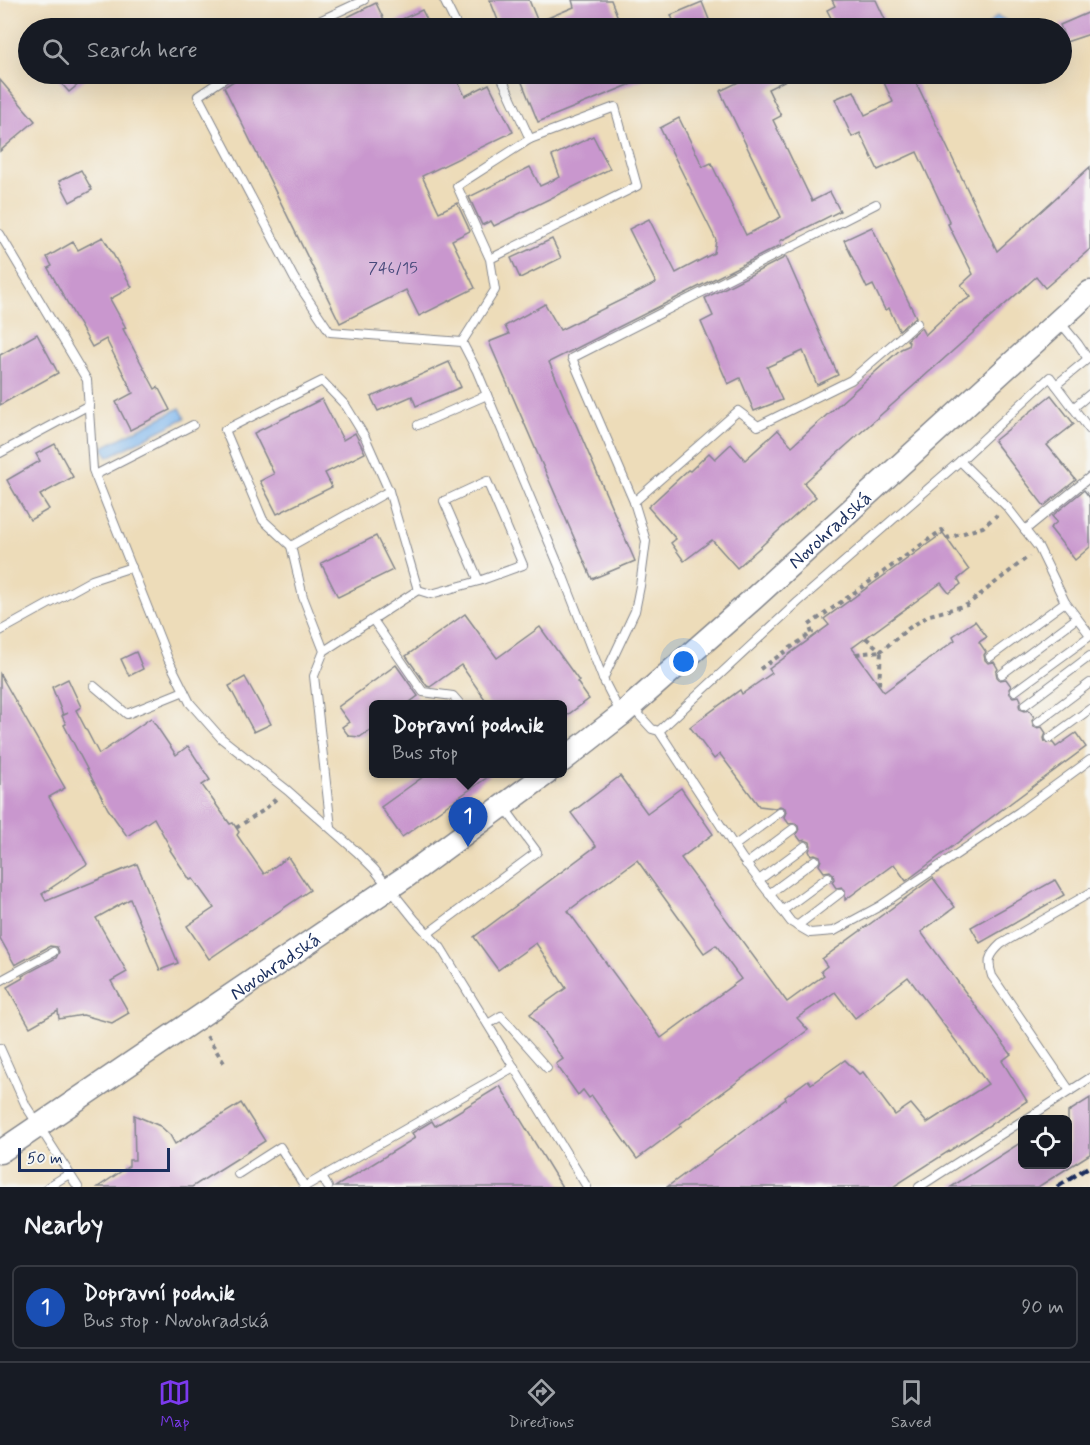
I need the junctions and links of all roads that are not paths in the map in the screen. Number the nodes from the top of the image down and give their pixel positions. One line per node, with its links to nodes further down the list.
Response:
1 (364, 0): 3 (lane)
2 (444, 0): 4 (lane)
3 (325, 18)
4 (453, 18)
5 (216, 84): 14 (lane)
6 (505, 84): 7 (lane)
7 (530, 139): 10 (lane); 10 (lane)
8 (876, 204): 29 (lane)
9 (0, 234): 19 (lane)
10 (490, 259): 14 (lane)
11 (1090, 292): 12 (main road, Novohradská)
12 (1058, 321): 15 (lane); 52 (main road, Novohradská)
13 (917, 323): 29 (lane)
14 (462, 342): 18 (lane)
15 (1089, 358): 16 (lane)
16 (1056, 385): 20 (lane); 25 (lane)
17 (1090, 394): 20 (lane)
18 (487, 395): 22 (lane); 44 (lane)
19 (89, 405): 24 (lane); 26 (lane)
20 (1073, 408): 23 (lane)
21 (193, 425): 26 (lane)
22 (418, 425)
23 (1090, 430)
24 (0, 453)
25 (960, 461): 30 (lane); 54 (lane)
26 (95, 475): 32 (lane)
27 (1090, 477): 30 (lane)
28 (389, 491): 31 (lane); 31 (lane); 34 (lane)
29 (634, 501): 44 (lane)
30 (1025, 530): 35 (lane)
31 (291, 546): 40 (lane)
32 (132, 567): 38 (lane); 47 (lane)
33 (478, 581): 33 (lane); 34 (lane)
34 (418, 590): 37 (lane)
35 (1065, 602): 36 (lane); 42 (lane)
36 (1077, 618): 39 (lane); 43 (lane)
37 (373, 620): 40 (lane); 49 (lane)
38 (0, 631)
39 (1090, 635): 48 (lane)
40 (324, 651): 61 (lane)
41 (1090, 656): 50 (lane)
42 (990, 657)
43 (1002, 674)
44 (603, 679): 52 (lane)
45 (1090, 683): 53 (lane)
46 (94, 686): 47 (lane)
47 (184, 691): 61 (lane)
48 (1015, 691)
49 (456, 700)
50 (1025, 705)
51 (1090, 709): 55 (lane)
52 (626, 710): 54 (lane); 56 (main road, Novohradská)
53 (1038, 722)
54 (659, 731): 63 (lane)
55 (1050, 738)
56 (567, 757)
57 (1090, 760): 74 (lane)
58 (541, 778): 59 (main road, Novohradská)
59 (504, 807): 69 (main road, Novohradská); 75 (lane)
60 (780, 812): 63 (lane)
61 (331, 828): 69 (lane)
62 (793, 830): 66 (lane)
63 (734, 846): 66 (lane)
64 (805, 846): 68 (lane)
65 (815, 860): 72 (lane)
66 (746, 864): 68 (lane)
67 (828, 877): 73 (lane)
68 (759, 880): 72 (lane)
69 (389, 888): 75 (lane); 86 (main road, Novohradská)
70 (840, 893): 74 (lane)
71 (1090, 893): 83 (lane)
72 (769, 894): 73 (lane)
73 (782, 911): 74 (lane)
74 (797, 926)
75 (427, 934): 78 (lane)
76 (53, 952): 77 (lane)
77 (0, 981)
78 (488, 1024): 80 (lane); 81 (lane)
79 (0, 1048): 86 (lane)
80 (514, 1066): 90 (lane); 95 (lane)
81 (547, 1068)
82 (1090, 1078): 83 (lane)
83 (1070, 1091): 84 (lane)
84 (1032, 1115)
85 (1018, 1124): 96 (lane)
86 (39, 1126): 87 (main road, Novohradská); 88 (lane)
87 (0, 1152)
88 (69, 1173): 91 (lane); 92 (lane)
89 (238, 1174): 93 (lane)
90 (322, 1177): 93 (lane); 94 (lane)
91 (48, 1187)
92 (78, 1187)
93 (304, 1187)
94 (328, 1187)
95 (587, 1187)
96 (919, 1187)

